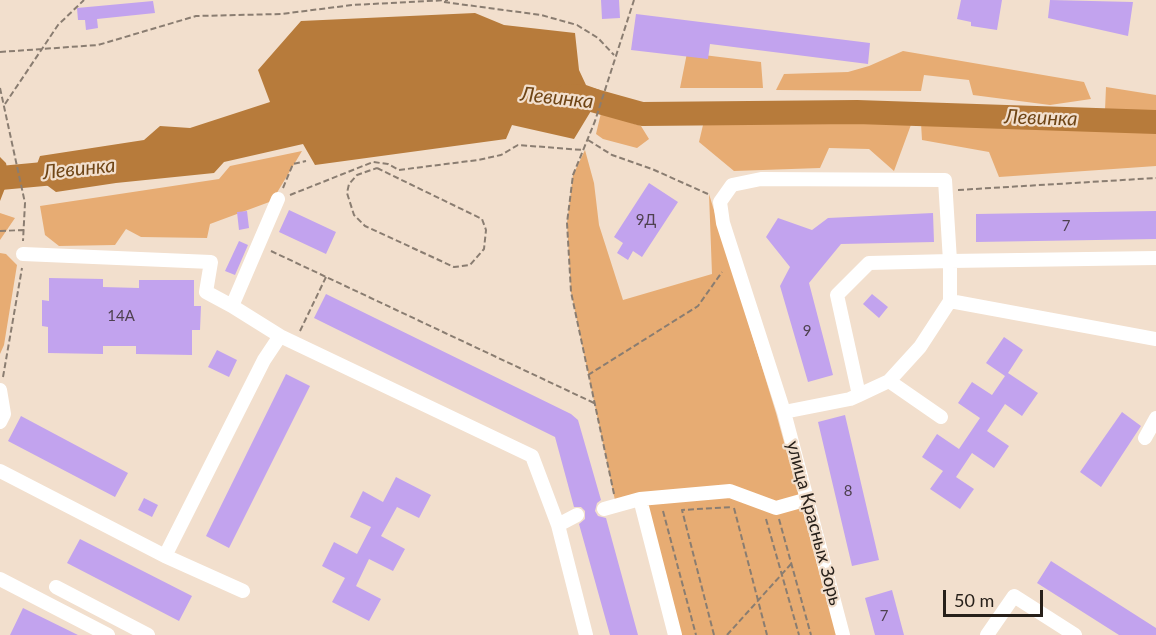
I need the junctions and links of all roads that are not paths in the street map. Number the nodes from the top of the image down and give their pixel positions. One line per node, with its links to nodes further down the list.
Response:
1 (278, 199): 6 (street)
2 (23, 254): 6 (street)
3 (1156, 258): 4 (street)
4 (951, 261): 5 (street); 11 (street); 12 (street, улица Красных Зорь)
5 (950, 302): 8 (street); 9 (street)
6 (232, 306): 7 (street)
7 (280, 336): 22 (street); 23 (street)
8 (1156, 339)
9 (888, 381): 11 (street); 13 (street)
10 (0, 390): 15 (street)
11 (859, 395): 12 (street)
12 (784, 412): 19 (street, улица Красных Зорь)
13 (941, 417)
14 (1156, 418): 16 (street)
15 (0, 422)
16 (1145, 438)
17 (0, 471): 23 (street)
18 (640, 499): 19 (street); 20 (street); 30 (street)
19 (808, 499): 31 (street, улица Красных Зорь)
20 (610, 507)
21 (576, 515): 22 (street)
22 (558, 525): 29 (street)
23 (165, 556): 26 (street)
24 (0, 579): 27 (street)
25 (56, 587): 28 (street)
26 (243, 591)
27 (108, 635)
28 (148, 635)
29 (586, 635)
30 (675, 635)
31 (843, 635)
32 (987, 635): 33 (street)
33 (1075, 635)

